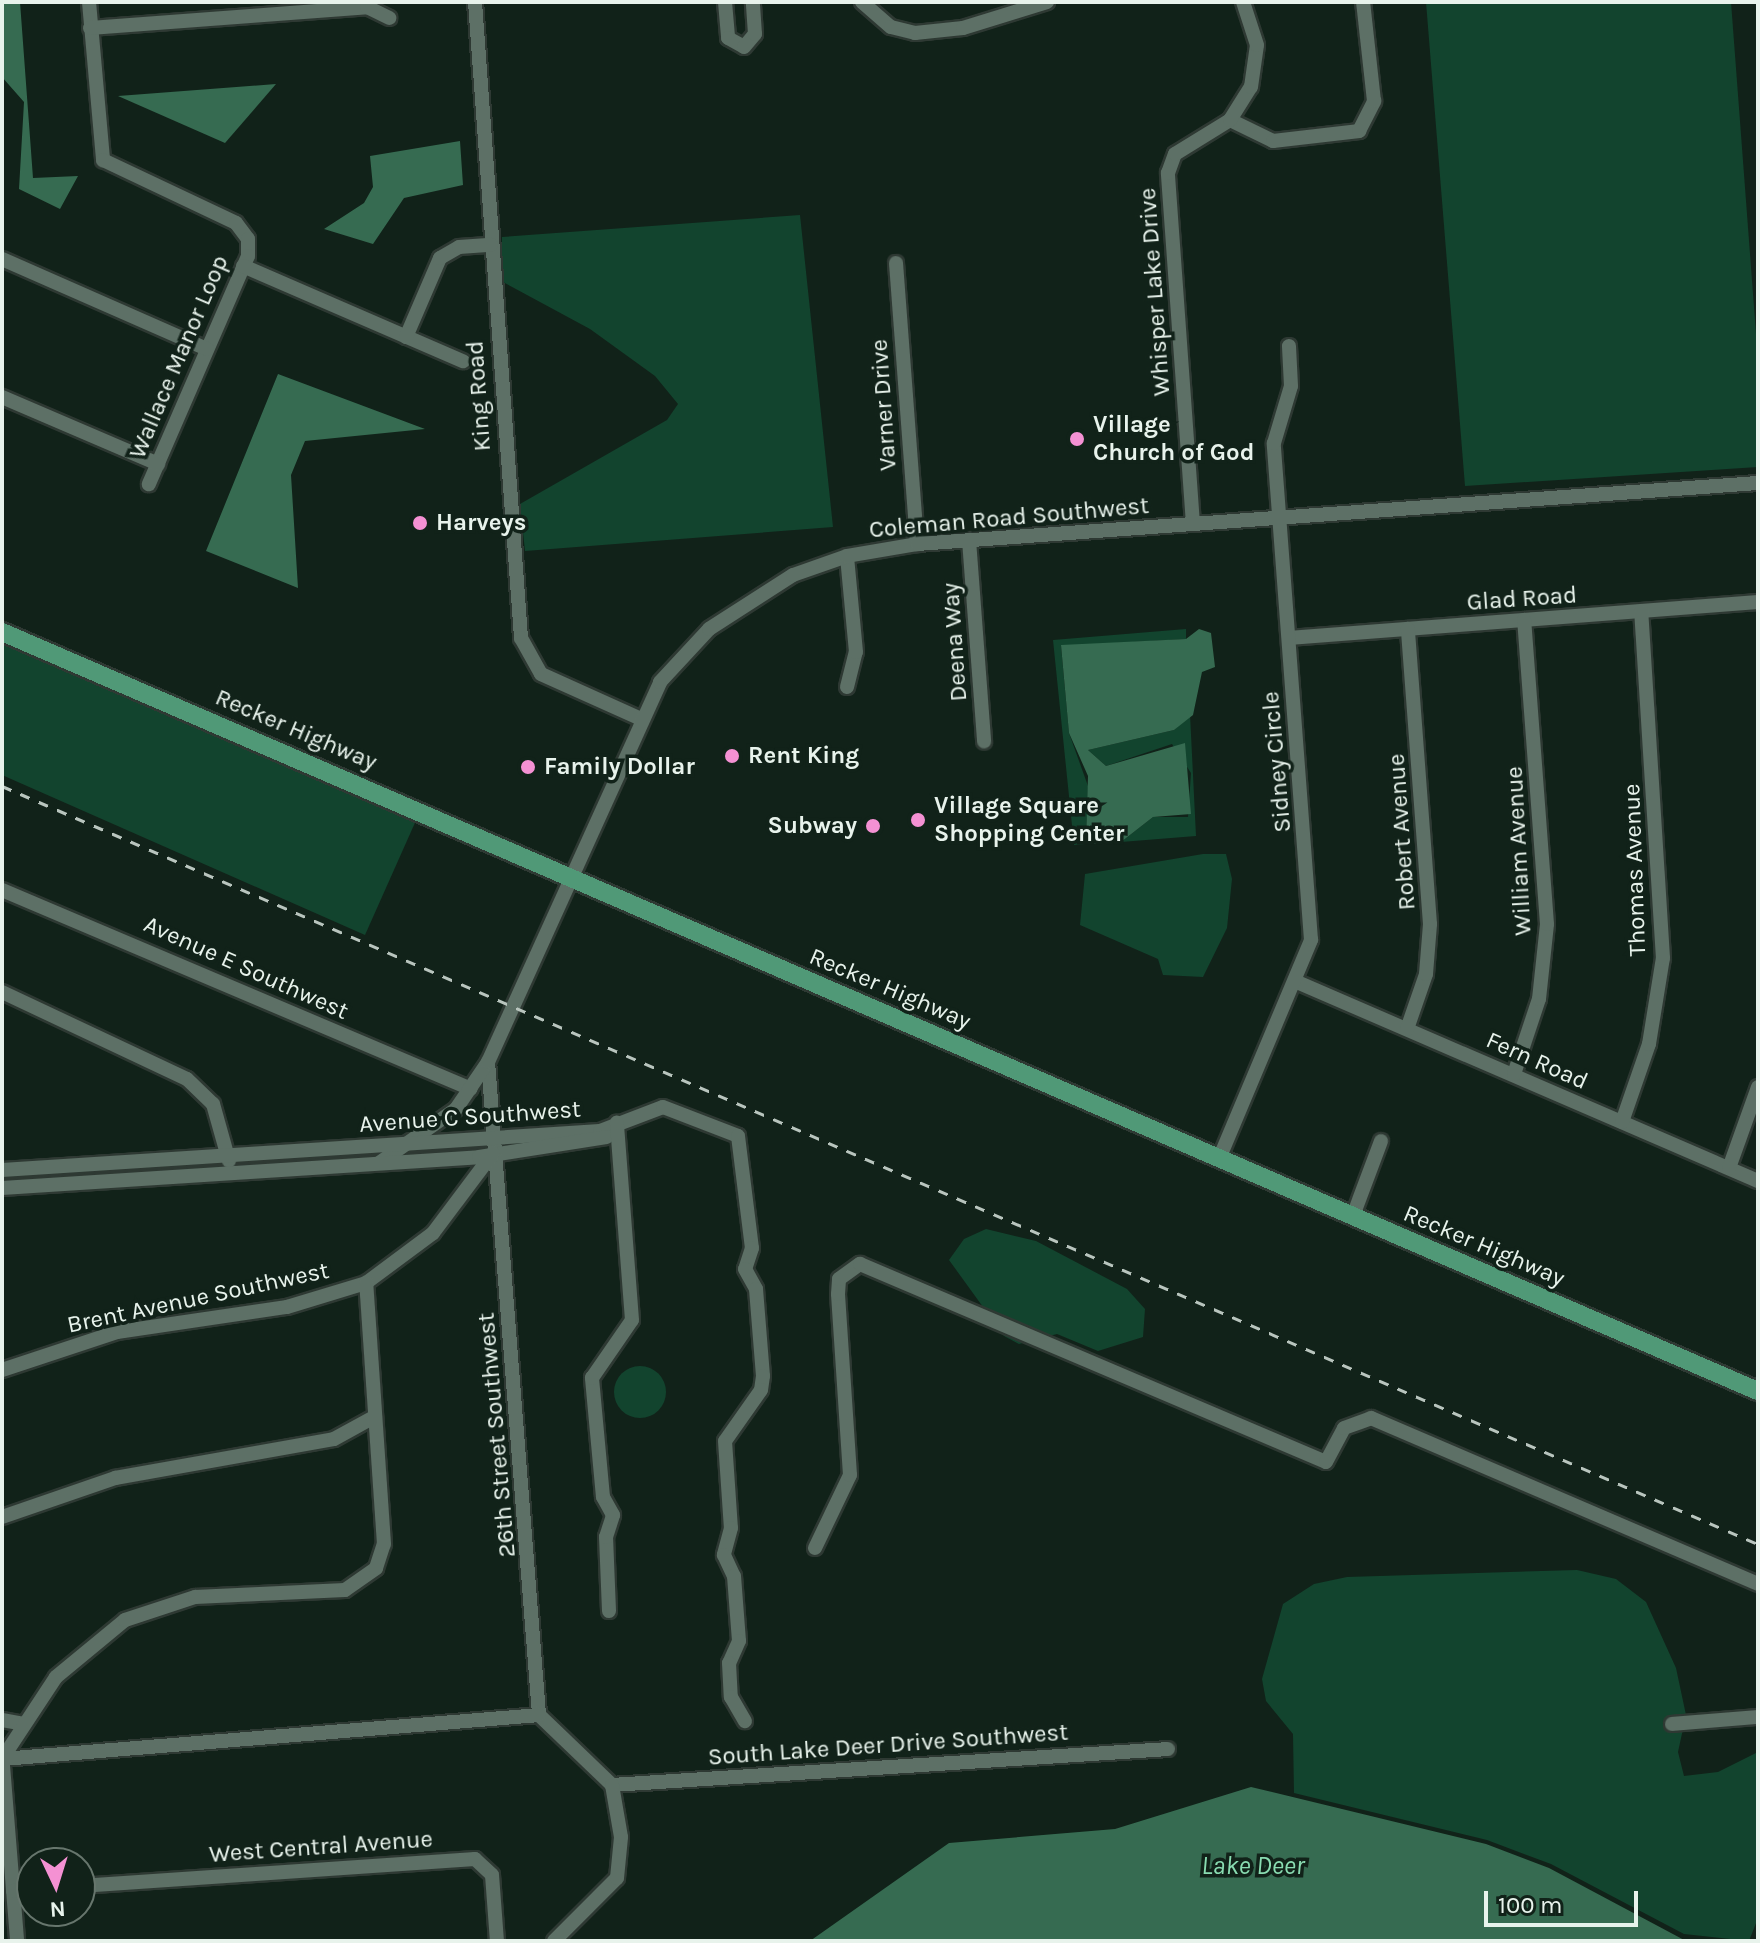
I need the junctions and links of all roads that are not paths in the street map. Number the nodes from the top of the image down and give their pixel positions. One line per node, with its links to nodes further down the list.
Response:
1 (89, 2): 13 (street, Wallace Manor Loop)
2 (475, 2): 15 (street, King Road)
3 (725, 2): 4 (street)
4 (753, 2)
5 (862, 2): 12 (street)
6 (999, 2): 12 (street)
7 (1047, 2): 10 (street)
8 (1243, 2): 14 (street)
9 (1363, 2): 14 (street)
10 (1031, 5): 12 (street)
11 (390, 18): 13 (street)
12 (1005, 18)
13 (90, 28): 18 (street, Wallace Manor Loop)
14 (1230, 120): 28 (street, Whisper Lake Drive)
15 (491, 245): 19 (street); 40 (street, King Road)
16 (2, 259): 21 (street)
17 (896, 263): 30 (street, Varner Drive)
18 (243, 266): 19 (street); 21 (street, Wallace Manor Loop)
19 (406, 337): 22 (street)
20 (1289, 346): 27 (street, Sidney Circle)
21 (207, 349): 24 (street, Wallace Manor Loop)
22 (463, 361)
23 (2, 397): 24 (street)
24 (158, 464): 26 (street, Wallace Manor Loop)
25 (1758, 483): 27 (street, Coleman Road Southwest)
26 (149, 484)
27 (1281, 518): 28 (street, Coleman Road Southwest); 38 (street, Sidney Circle)
28 (1193, 524): 29 (street, Coleman Road Southwest)
29 (969, 540): 30 (street, Coleman Road Southwest); 41 (street, Deena Way)
30 (917, 544): 31 (street, Coleman Road Southwest)
31 (847, 556): 39 (street); 40 (street, Coleman Road Southwest)
32 (1758, 602): 33 (street, Glad Road); 34 (street)
33 (1641, 612): 35 (street, Glad Road); 51 (street, Thomas Avenue)
34 (1758, 613)
35 (1524, 620): 36 (street, Glad Road); 48 (street, William Avenue)
36 (1408, 629): 38 (street, Glad Road); 46 (street, Robert Avenue)
37 (2, 632): 42 (main road, Recker Highway)
38 (1289, 638): 44 (street, Sidney Circle)
39 (847, 687)
40 (639, 718): 42 (street, Coleman Road Southwest)
41 (984, 741)
42 (570, 877): 47 (street, Coleman Road Southwest); 57 (main road, Recker Highway)
43 (2, 890): 50 (street, Avenue E Southwest)
44 (1297, 982): 46 (street, Fern Road); 57 (street, Sidney Circle)
45 (2, 992): 56 (street)
46 (1407, 1029): 48 (street, Fern Road)
47 (488, 1062): 50 (street, Coleman Road Southwest); 55 (street)
48 (1514, 1074): 51 (street, Fern Road)
49 (1758, 1087): 59 (street)
50 (471, 1089): 54 (street, Coleman Road Southwest)
51 (1622, 1122): 59 (street, Fern Road)
52 (618, 1128): 55 (street, Avenue C Southwest); 72 (street); 76 (street, Avenue C Southwest)
53 (1381, 1141): 64 (street)
54 (410, 1142): 55 (street, Avenue C Southwest); 56 (street, Avenue C Southwest); 58 (street, Coleman Road Southwest)
55 (493, 1145): 58 (street, Avenue C Southwest); 65 (street, Brent Avenue Southwest); 73 (street, 26th Street Southwest)
56 (229, 1154): 60 (street, Avenue C Southwest); 61 (street)
57 (1219, 1159): 64 (main road, Recker Highway)
58 (379, 1163): 61 (street, Avenue C Southwest)
59 (1729, 1168): 62 (street, Fern Road)
60 (2, 1170)
61 (230, 1174): 63 (street, Avenue C Southwest)
62 (1758, 1181)
63 (2, 1188)
64 (1353, 1216): 67 (main road, Recker Highway)
65 (366, 1283): 66 (street, Brent Avenue Southwest); 68 (street)
66 (2, 1370)
67 (1758, 1391)
68 (374, 1417): 69 (street); 77 (street)
69 (2, 1517)
70 (815, 1548): 71 (street)
71 (1758, 1584)
72 (609, 1611)
73 (539, 1715): 81 (street); 82 (street)
74 (1758, 1717): 78 (street)
75 (2, 1720): 77 (street)
76 (745, 1721)
77 (24, 1724): 81 (street)
78 (1672, 1724)
79 (1168, 1749): 82 (street, South Lake Deer Drive Southwest)
80 (2, 1753): 81 (street)
81 (2, 1759): 84 (street)
82 (612, 1785): 87 (street)
83 (96, 1885): 86 (street, West Central Avenue)
84 (10, 1901): 85 (street)
85 (17, 1941)
86 (497, 1941)
87 (554, 1941)

